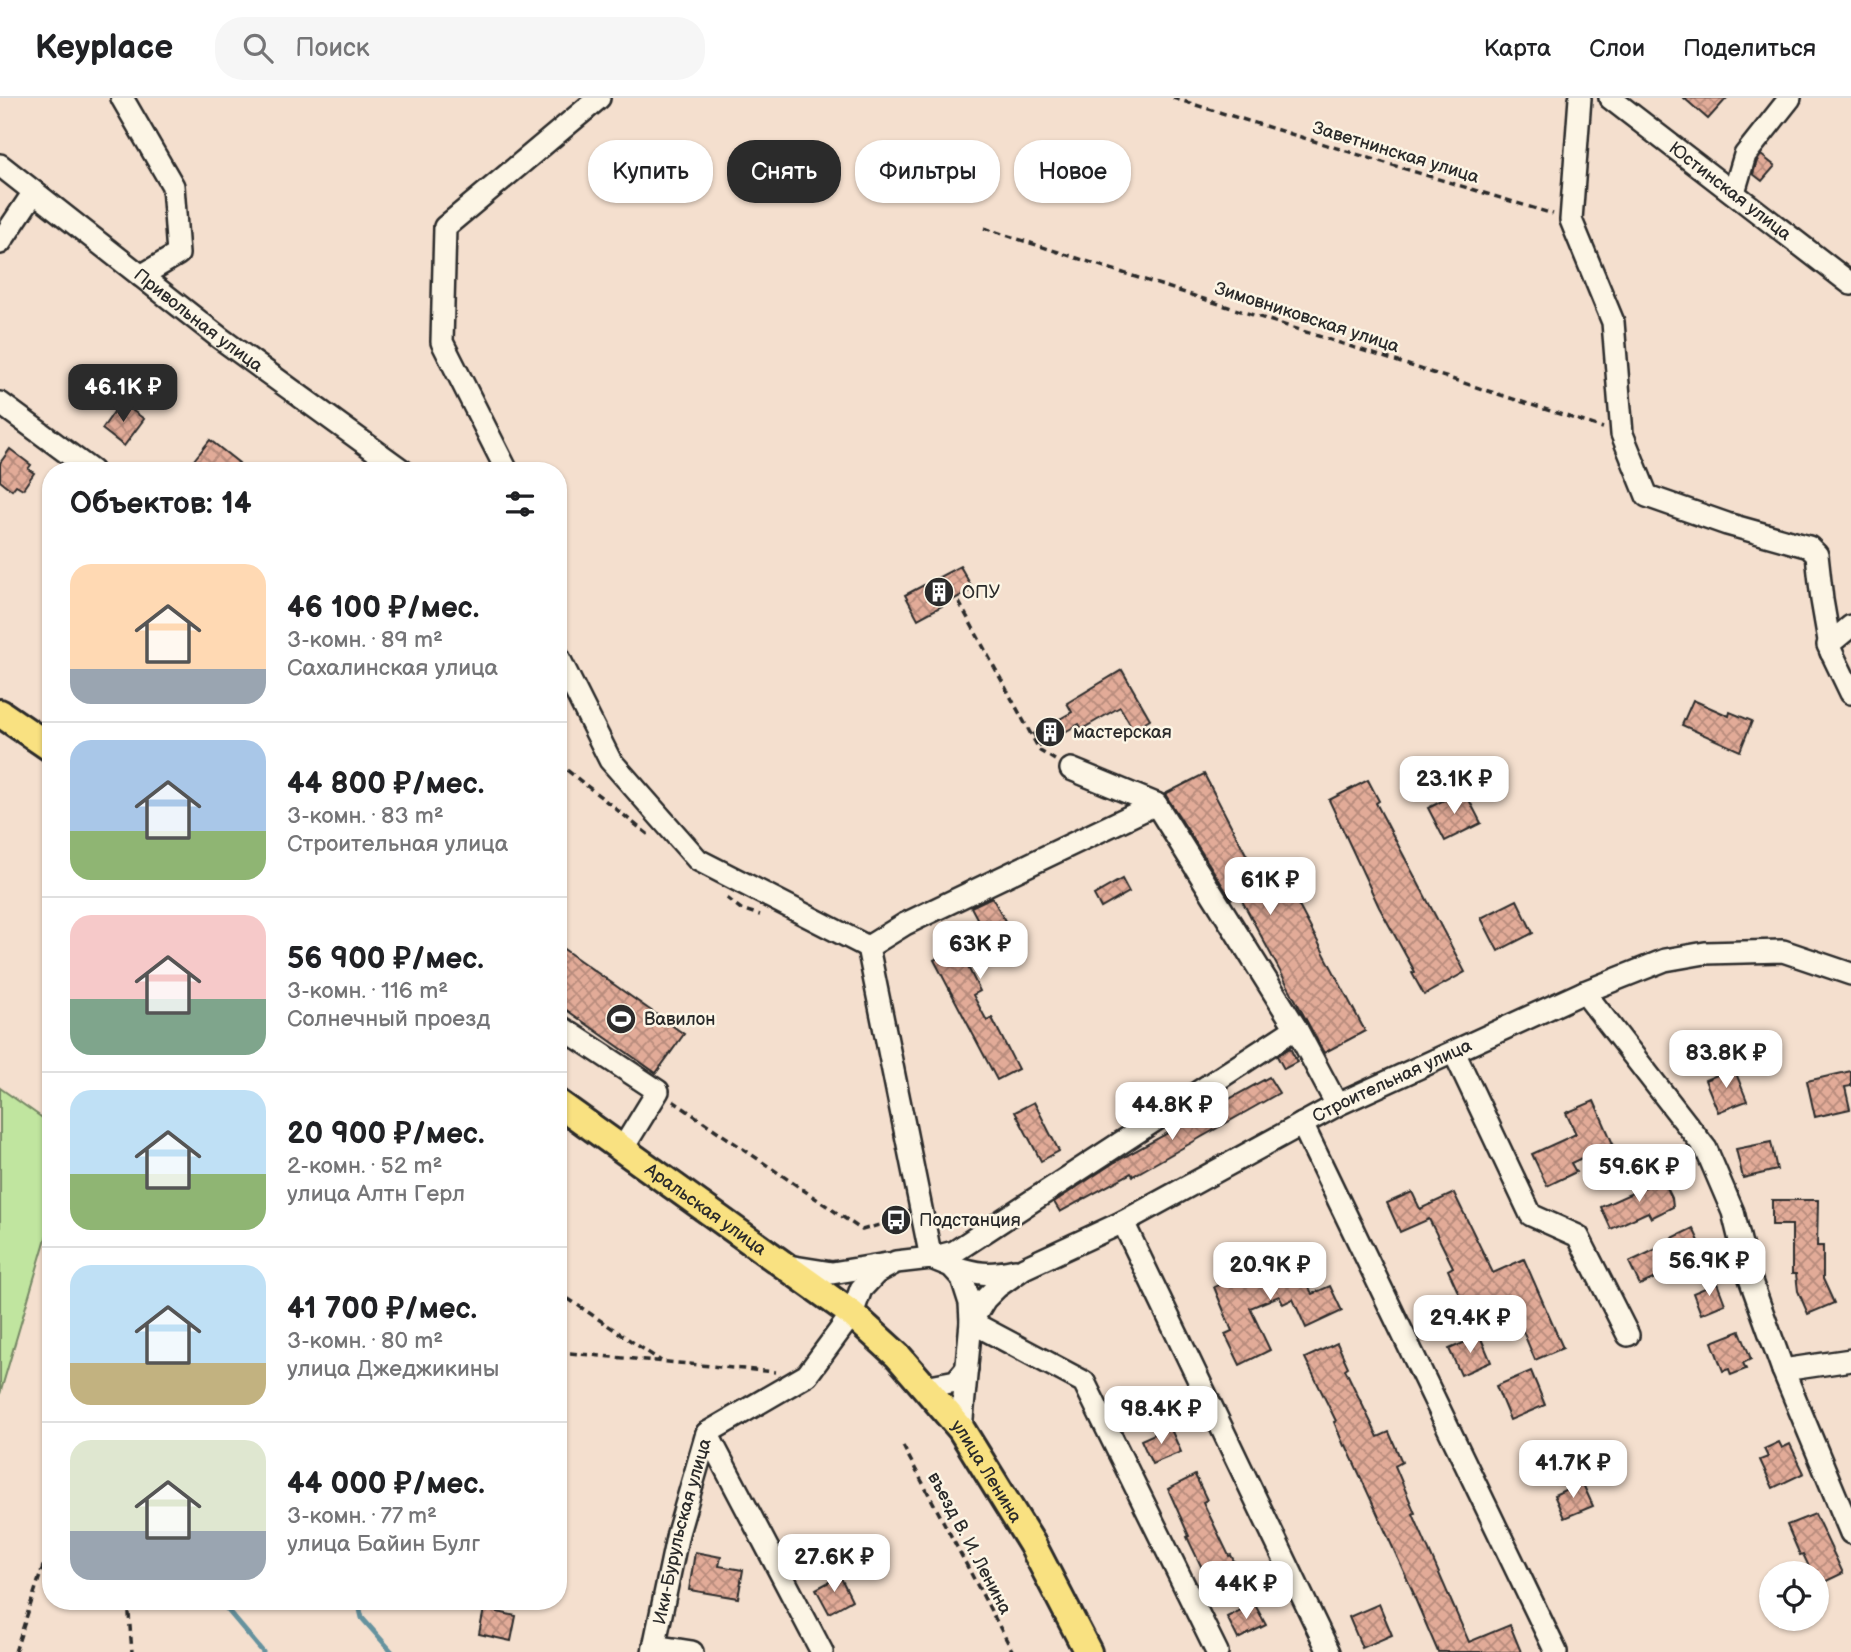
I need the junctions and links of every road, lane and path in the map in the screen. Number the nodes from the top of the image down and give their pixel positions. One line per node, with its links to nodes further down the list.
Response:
1 (122, 98): 13 (street)
2 (599, 98): 19 (street)
3 (1173, 98): 10 (path, Заветнинская улица)
4 (1580, 98): 10 (street)
5 (1610, 98): 9 (street, Юстинская улица)
6 (1790, 98): 9 (street)
7 (0, 164): 8 (street, Привольная улица)
8 (34, 192): 12 (street); 13 (street, Привольная улица)
9 (1734, 192): 14 (street, Юстинская улица)
10 (1571, 220): 16 (street)
11 (984, 228): 16 (path, Зимовниковская улица)
12 (0, 243)
13 (141, 276): 18 (street, Привольная улица)
14 (1851, 284)
15 (0, 403): 17 (street)
16 (1622, 433): 22 (street)
17 (80, 462)
18 (391, 462)
19 (503, 462)
20 (958, 603): 27 (path)
21 (1851, 626): 22 (street)
22 (1831, 648): 24 (street)
23 (567, 674): 29 (street)
24 (1851, 693)
25 (0, 713): 26 (main road)
26 (42, 742)
27 (1070, 769): 28 (street)
28 (1156, 804): 29 (street); 32 (street)
29 (868, 947): 43 (street, Строительная улица)
30 (1851, 974): 31 (street, Строительная улица)
31 (1584, 992): 34 (street, Строительная улица); 54 (street)
32 (1296, 1028): 36 (street); 43 (street)
33 (567, 1031): 35 (street)
34 (1454, 1052): 36 (street, Строительная улица); 49 (street)
35 (658, 1091): 39 (street); 40 (path)
36 (1337, 1105): 38 (street, Строительная улица)
37 (567, 1109): 39 (main road, Аральская улица)
38 (1302, 1124): 41 (street, Строительная улица); 72 (street)
39 (623, 1148): 44 (main road, Аральская улица)
40 (896, 1220)
41 (1124, 1222): 45 (street, Строительная улица); 71 (street)
42 (896, 1262): 43 (street); 44 (street); 47 (street)
43 (941, 1262): 45 (street); 48 (street, Строительная улица)
44 (785, 1266): 47 (main road, Аральская улица)
45 (1024, 1268): 48 (street, Строительная улица)
46 (567, 1298): 52 (path)
47 (852, 1314): 55 (street, Ики-Бурульская улица); 56 (main road, улица Ленина)
48 (971, 1322): 53 (street, Строительная улица); 70 (street)
49 (1628, 1335)
50 (567, 1353): 52 (path)
51 (1851, 1360): 54 (street)
52 (663, 1362): 55 (path)
53 (967, 1368): 56 (street); 57 (street, Строительная улица)
54 (1783, 1370): 60 (street)
55 (807, 1375): 58 (street, Ики-Бурульская улица)
56 (925, 1387): 57 (main road, улица Ленина)
57 (961, 1429): 69 (main road, улица Ленина)
58 (707, 1433): 63 (street, Ики-Бурульская улица); 67 (street)
59 (903, 1446): 68 (path, въезд В. И. Ленина)
60 (1851, 1533)
61 (42, 1570): 64 (path)
62 (129, 1610): 65 (path)
63 (654, 1649): 66 (street)
64 (15, 1652)
65 (132, 1652)
66 (692, 1652)
67 (822, 1652)
68 (1013, 1652)
69 (1088, 1652)
70 (1217, 1652)
71 (1329, 1652)
72 (1556, 1652)

